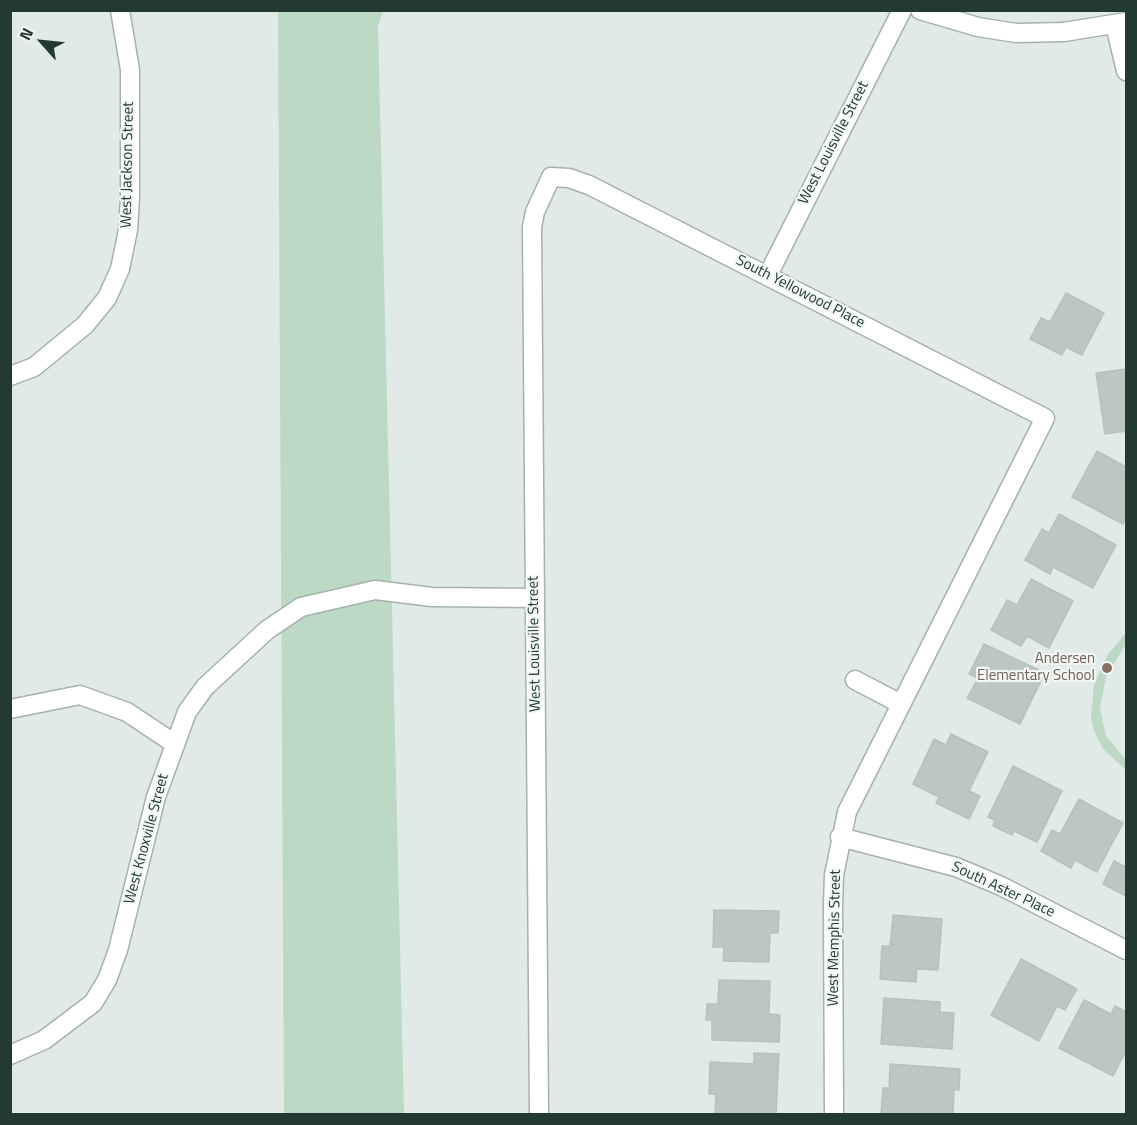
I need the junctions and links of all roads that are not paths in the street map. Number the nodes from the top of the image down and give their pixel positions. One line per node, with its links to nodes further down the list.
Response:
1 (120, 10): 8 (street, West Jackson Street)
2 (902, 10): 7 (street, West Louisville Street)
3 (920, 10): 4 (street)
4 (1121, 24): 5 (street)
5 (1126, 71)
6 (551, 177): 7 (street, South Yellowood Place); 10 (street, West Louisville Street)
7 (768, 275): 9 (street, South Yellowood Place)
8 (10, 376)
9 (1045, 418): 12 (street, West Memphis Street)
10 (534, 598): 14 (street, West Knoxville Street); 18 (street, West Louisville Street)
11 (855, 680): 12 (street)
12 (899, 703): 15 (street, West Memphis Street)
13 (10, 709): 14 (street)
14 (174, 744): 17 (street, West Knoxville Street)
15 (840, 837): 16 (street, South Aster Place); 19 (street, West Memphis Street)
16 (1126, 950)
17 (10, 1054)
18 (539, 1114)
19 (834, 1114)

